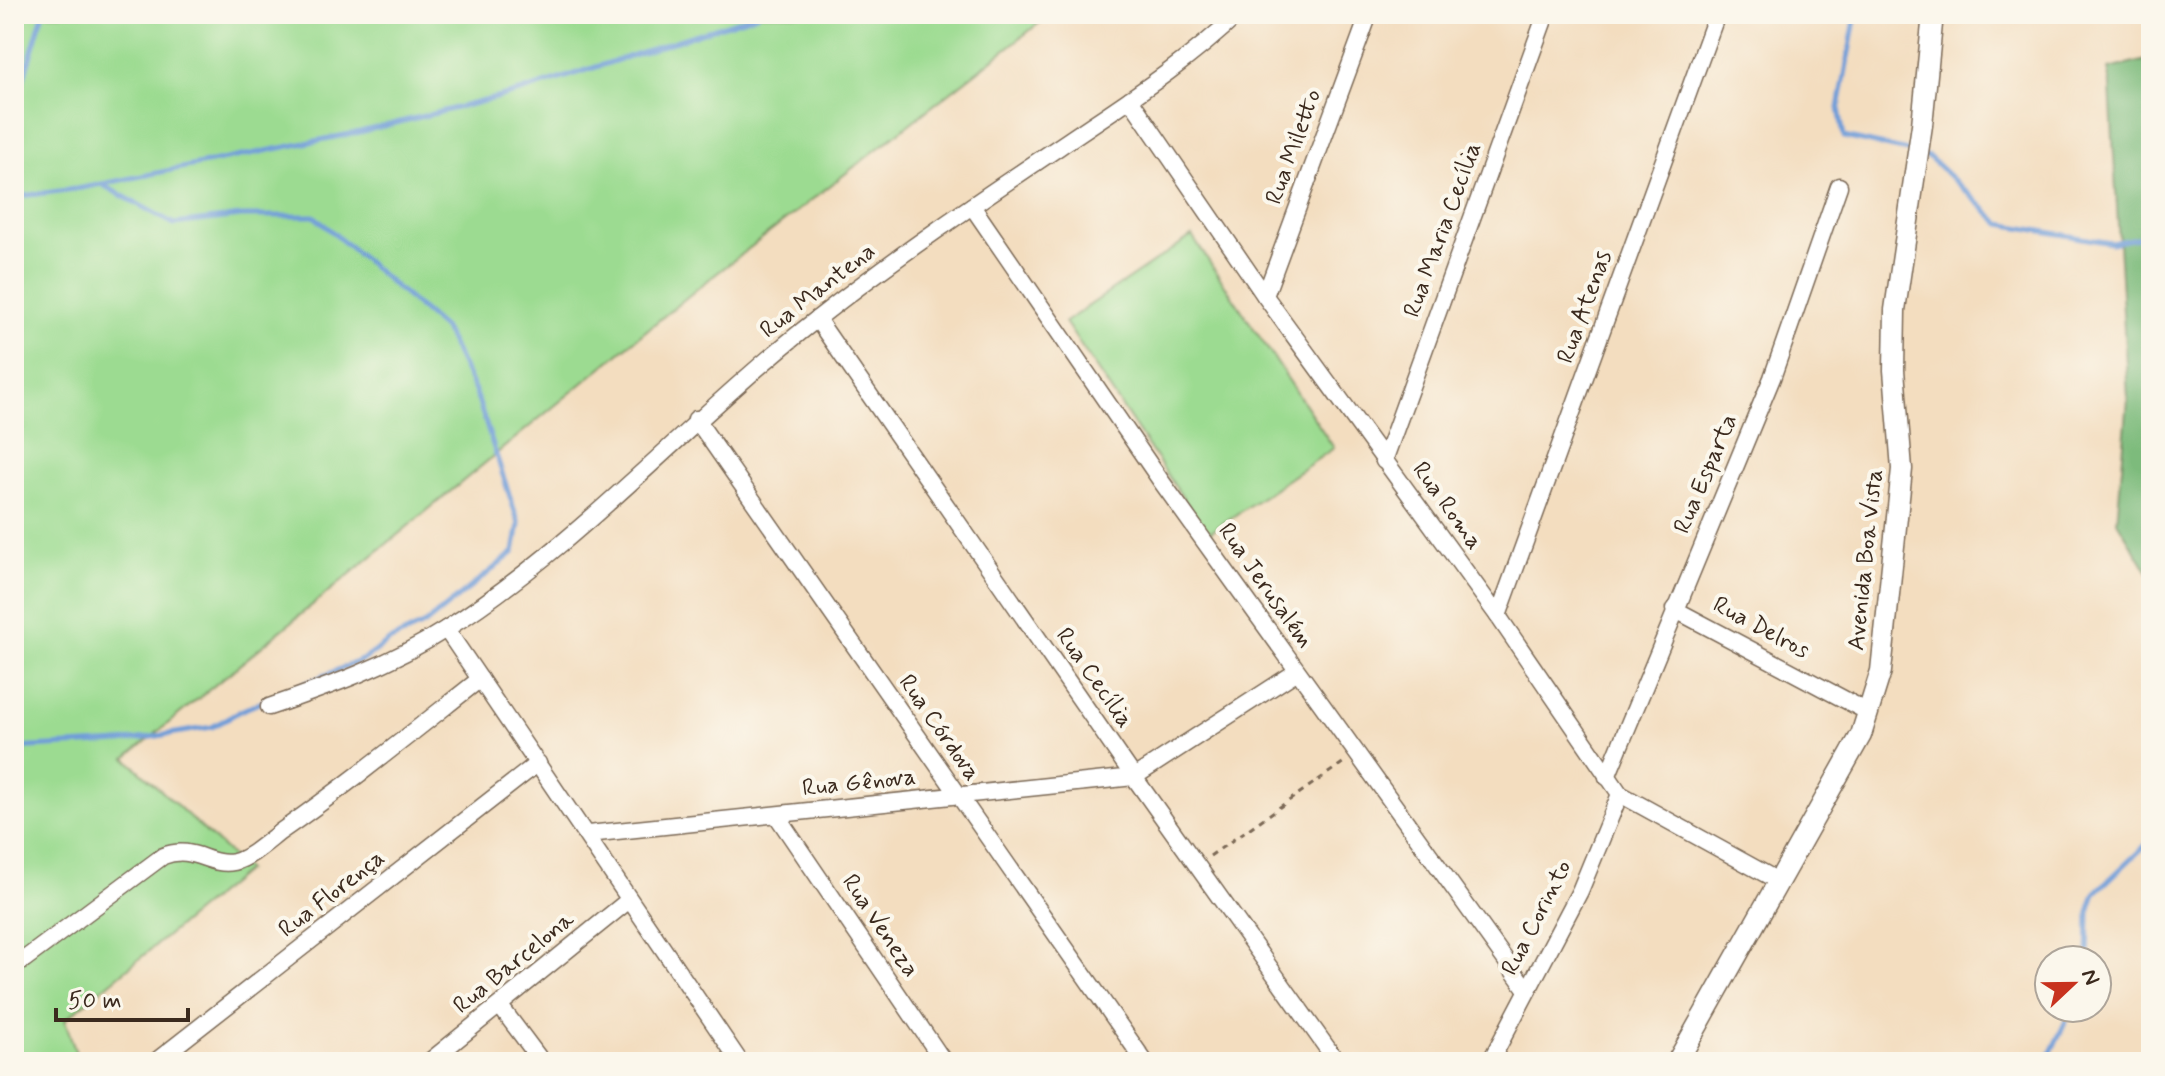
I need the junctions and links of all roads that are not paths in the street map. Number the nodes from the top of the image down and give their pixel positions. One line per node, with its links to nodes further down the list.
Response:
1 (1238, 14): 6 (street, Rua Mantena)
2 (1369, 14): 9 (street, Rua Miletto)
3 (1546, 14): 12 (street, Rua Maria Cecília)
4 (1717, 14): 14 (street, Rua Atenas)
5 (1933, 14): 19 (street, Avenida Boa Vista)
6 (1130, 99): 8 (street, Rua Mantena); 9 (street, Rua Roma)
7 (1839, 186): 13 (street, Rua Esparta)
8 (972, 206): 10 (street, Rua Mantena); 16 (street, Rua Jerusalém)
9 (1265, 296): 12 (street, Rua Roma)
10 (817, 319): 11 (street, Rua Mantena); 21 (street, Rua Cecília)
11 (696, 419): 15 (street, Rua Mantena); 24 (street, Rua Córdova)
12 (1384, 461): 14 (street, Rua Roma)
13 (1674, 609): 19 (street, Rua Delros); 22 (street, Rua Esparta)
14 (1498, 616): 22 (street, Rua Roma)
15 (446, 629): 17 (street); 18 (street, Rua Mantena)
16 (1296, 672): 21 (street, Rua Gênova); 30 (street, Rua Jerusalém)
17 (480, 679): 20 (street); 29 (street)
18 (269, 707)
19 (1868, 712): 27 (street, Avenida Boa Vista)
20 (538, 763): 26 (street); 32 (street, Rua Florença)
21 (1134, 777): 24 (street, Rua Gênova); 38 (street, Rua Cecília)
22 (1607, 777): 23 (street, Rua Roma)
23 (1620, 794): 27 (street, Rua Roma); 30 (street, Rua Corinto)
24 (958, 796): 25 (street, Rua Gênova); 37 (street, Rua Córdova)
25 (777, 816): 26 (street, Rua Gênova); 36 (street, Rua Veneza)
26 (588, 834): 28 (street)
27 (1780, 882): 40 (street, Avenida Boa Vista)
28 (629, 900): 31 (street, Rua Barcelona); 35 (street)
29 (14, 967)
30 (1527, 990): 39 (street, Rua Corinto)
31 (500, 1006): 33 (street, Rua Barcelona); 34 (street)
32 (155, 1062)
33 (429, 1062)
34 (542, 1062)
35 (740, 1062)
36 (944, 1062)
37 (1145, 1062)
38 (1337, 1062)
39 (1490, 1062)
40 (1677, 1062)

